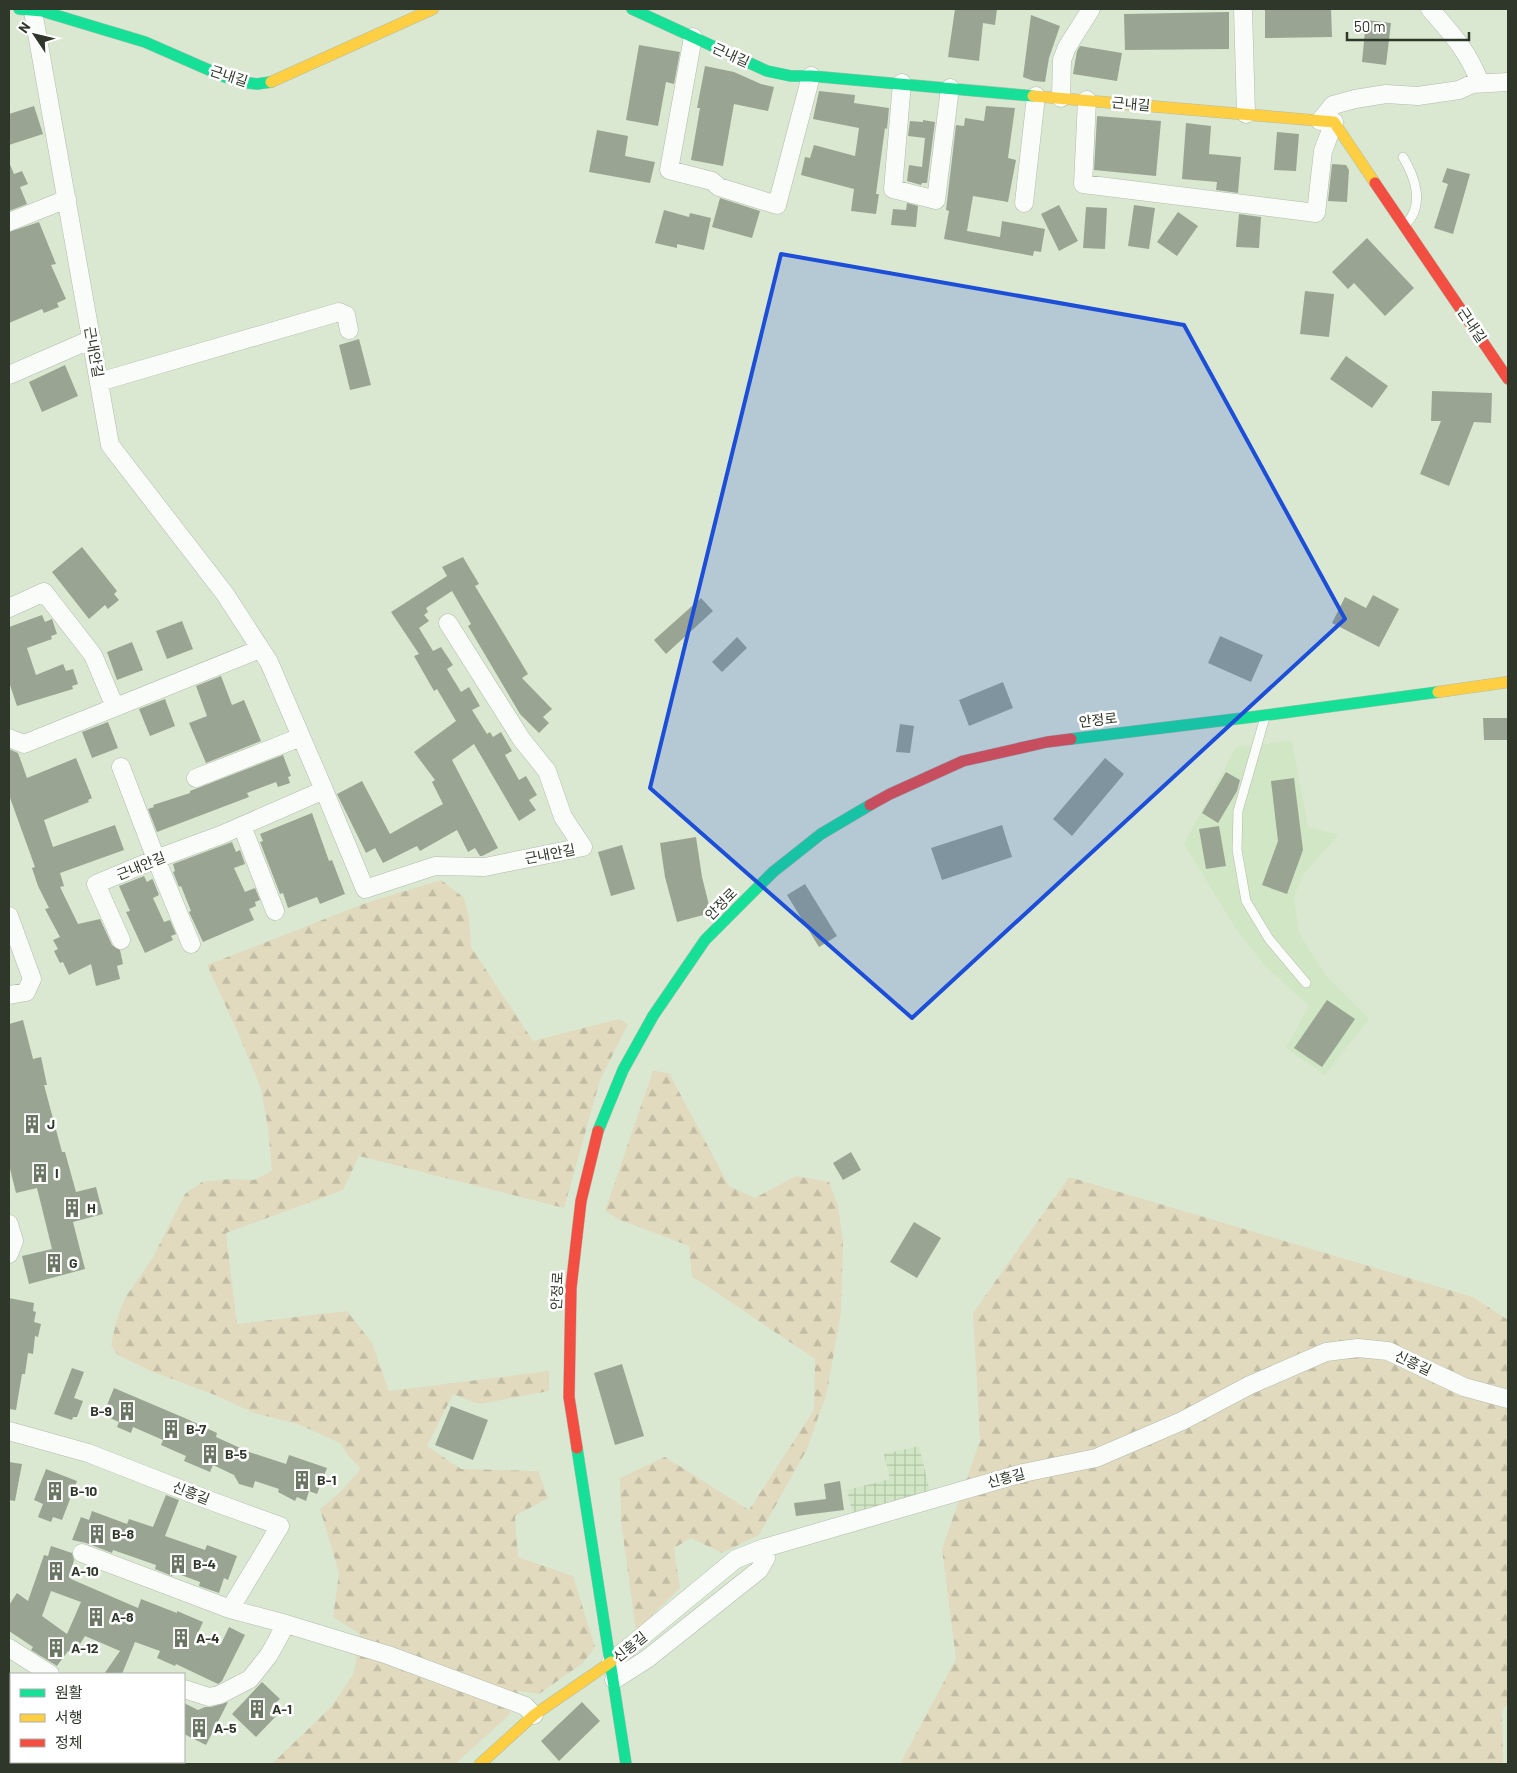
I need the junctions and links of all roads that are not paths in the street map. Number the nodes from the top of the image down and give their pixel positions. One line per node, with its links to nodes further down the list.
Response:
1 (433, 9): 6 (street, 근내길)
2 (632, 9): 7 (street, 근내길)
3 (1091, 9): 14 (street)
4 (1243, 9): 16 (street)
5 (1430, 9): 10 (street)
6 (34, 10): 19 (street, 근내안길)
7 (693, 37): 8 (street, 근내길); 8 (street)
8 (812, 76): 11 (street, 근내길)
9 (1508, 82): 10 (street)
10 (1480, 83): 17 (street)
11 (902, 84): 12 (street, 근내길); 12 (street)
12 (950, 88): 13 (street, 근내길)
13 (1036, 96): 14 (street, 근내길); 20 (street)
14 (1061, 98): 15 (street, 근내길)
15 (1087, 100): 16 (street, 근내길); 17 (street)
16 (1246, 114): 17 (street, 근내길)
17 (1327, 122): 22 (street, 근내길)
18 (1403, 157): 22 (lane)
19 (67, 199): 21 (street); 24 (street, 근내안길)
20 (1024, 203)
21 (9, 222)
22 (1404, 226): 26 (street, 근내길)
23 (349, 330): 27 (street)
24 (92, 339): 25 (street); 27 (street, 근내안길)
25 (9, 376)
26 (1508, 379)
27 (99, 382): 30 (street, 근내안길)
28 (9, 608): 32 (street)
29 (448, 623): 38 (street, 근내안길)
30 (260, 649): 32 (street); 34 (street, 근내안길)
31 (1508, 682): 33 (street, 안정로)
32 (115, 707): 35 (street)
33 (1265, 715): 45 (lane); 56 (street, 안정로)
34 (301, 737): 37 (street); 38 (street, 근내안길)
35 (9, 738)
36 (121, 766): 40 (street)
37 (196, 778)
38 (324, 790): 39 (street, 근내안길)
39 (242, 826): 40 (street, 근내안길); 41 (street)
40 (156, 859): 43 (street, 근내안길); 44 (street)
41 (275, 911)
42 (9, 916): 46 (street)
43 (121, 940)
44 (191, 944)
45 (1306, 983)
46 (9, 995)
47 (9, 1224): 48 (street)
48 (9, 1254)
49 (1508, 1399): 51 (street, 신흥길)
50 (9, 1432): 53 (street, 신흥길)
51 (764, 1548): 56 (street, 신흥길); 58 (street)
52 (82, 1553): 53 (street)
53 (230, 1609): 54 (street)
54 (286, 1624): 59 (street); 60 (street)
55 (9, 1648): 57 (street)
56 (611, 1662): 58 (street, 안정로); 60 (street, 신흥길)
57 (48, 1673)
58 (614, 1680): 62 (street, 안정로)
59 (185, 1689)
60 (534, 1715): 61 (street, 신흥길)
61 (480, 1764)
62 (626, 1764)

